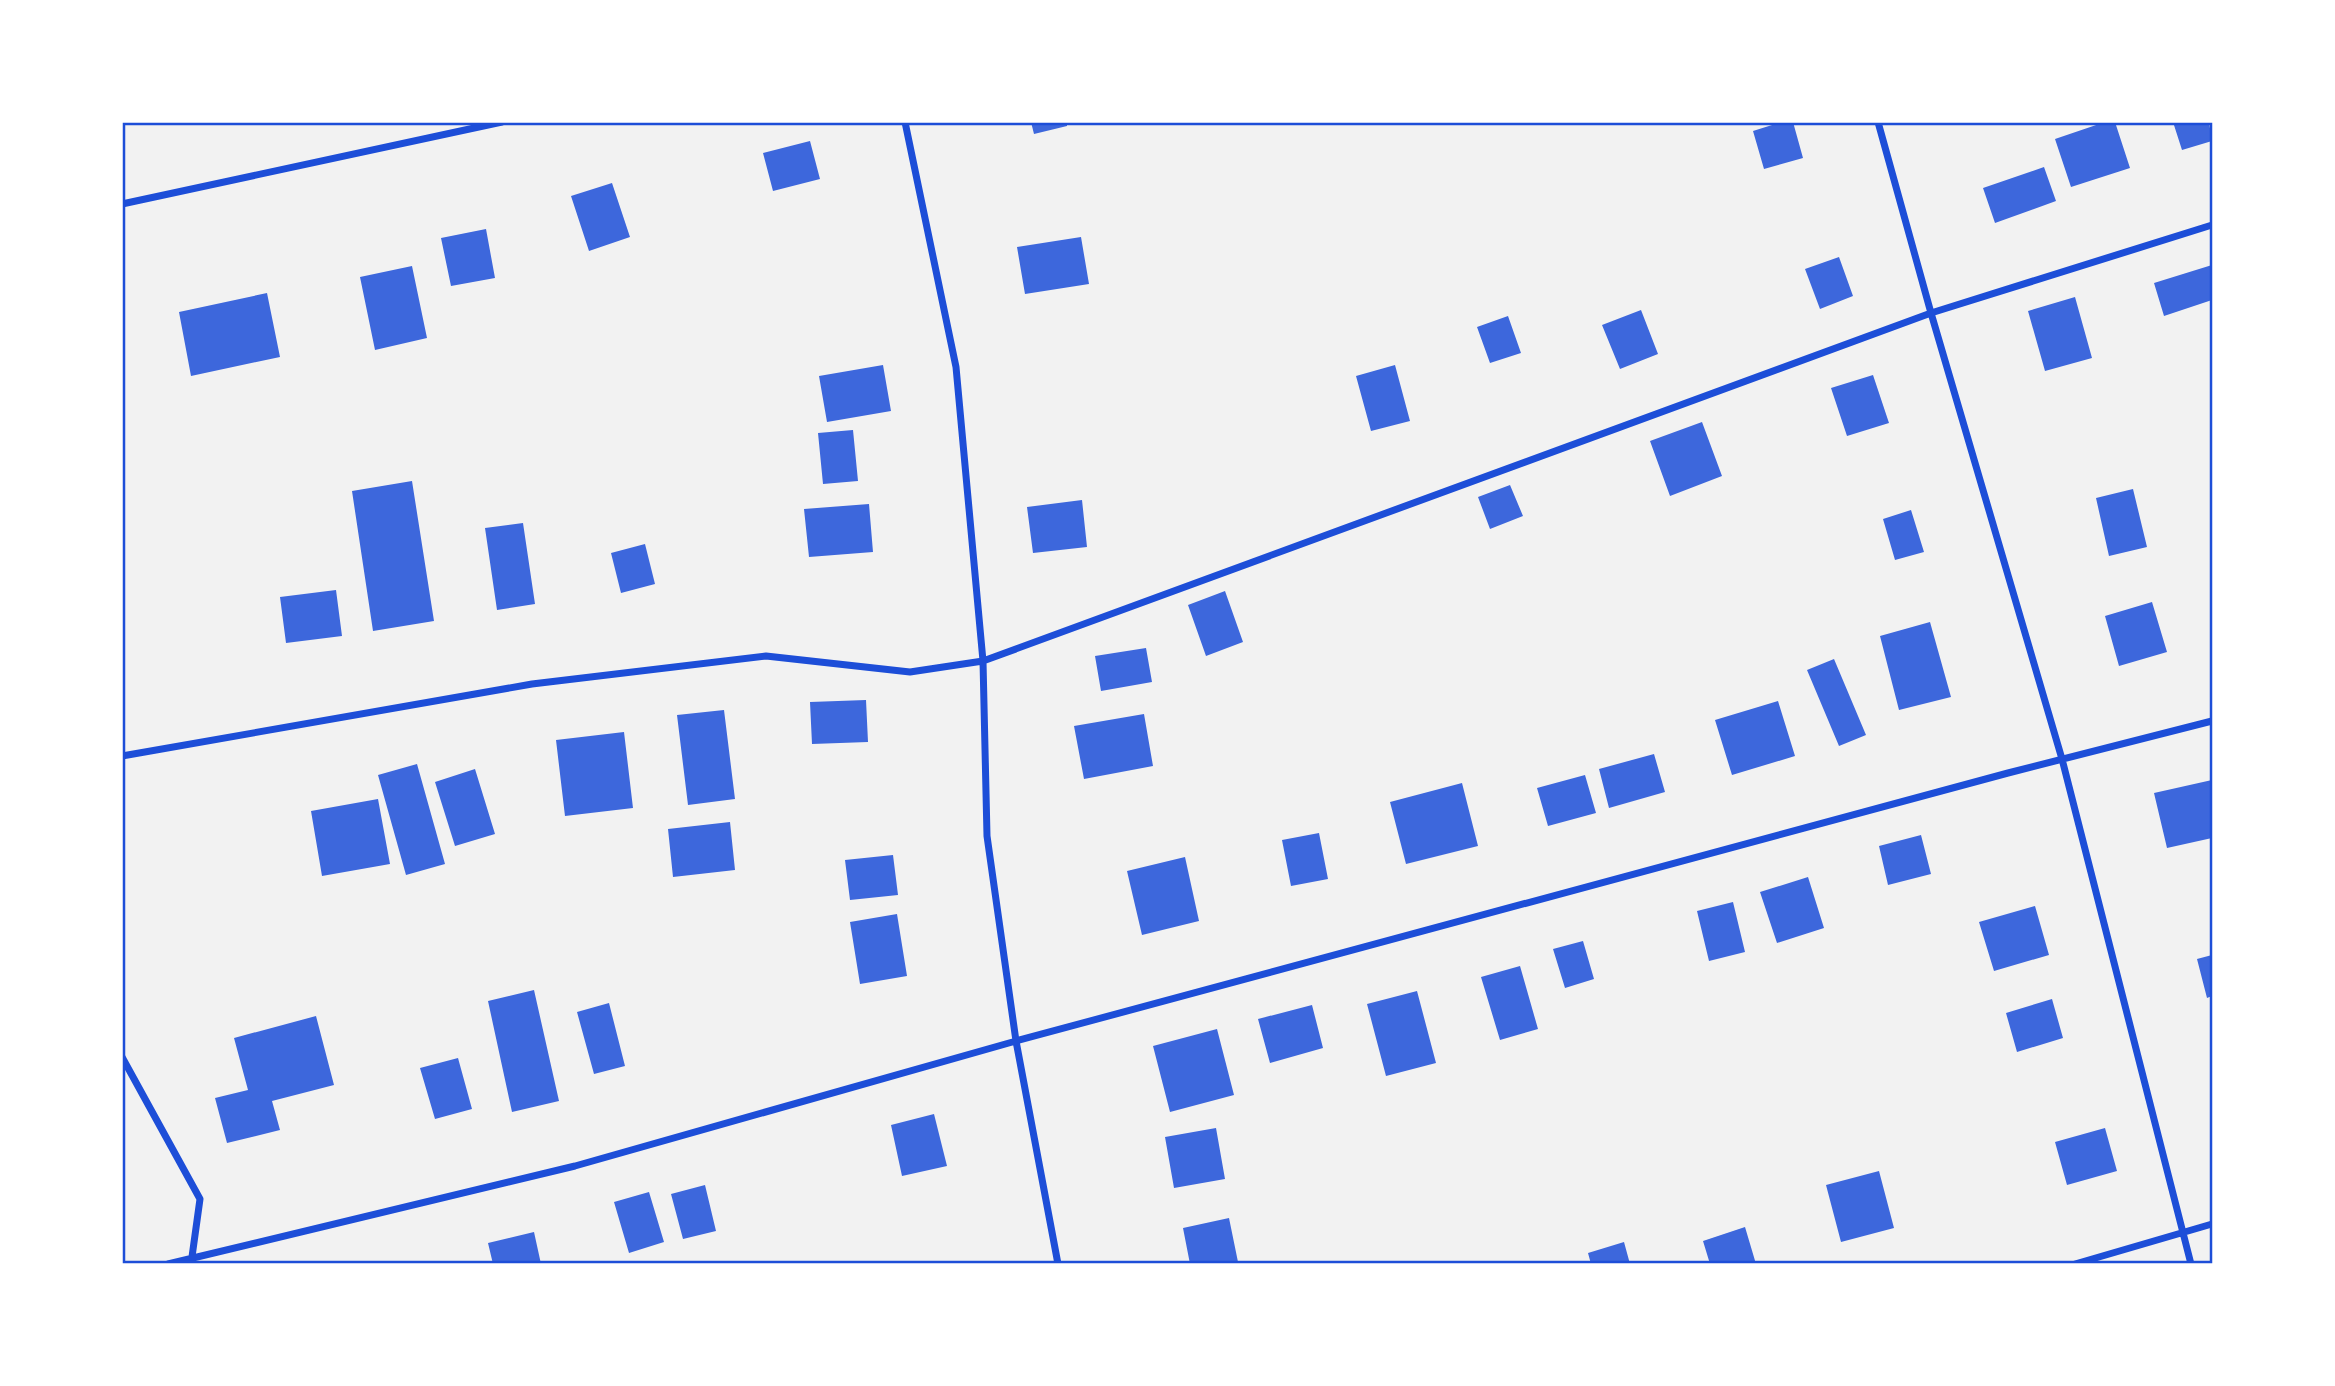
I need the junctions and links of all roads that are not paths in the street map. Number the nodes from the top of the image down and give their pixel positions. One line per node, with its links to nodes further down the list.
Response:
1 (502, 122): 4 (street)
2 (905, 122): 7 (street)
3 (1878, 122): 6 (street)
4 (122, 204)
5 (2213, 225): 6 (street)
6 (1931, 313): 7 (street); 10 (street)
7 (983, 661): 9 (street); 11 (street)
8 (2213, 721): 10 (street)
9 (122, 757)
10 (2062, 759): 11 (street); 14 (street)
11 (1016, 1041): 15 (street); 17 (street)
12 (122, 1057): 15 (street)
13 (2213, 1224): 14 (street)
14 (2182, 1232): 18 (street); 19 (street)
15 (191, 1260): 16 (street)
16 (168, 1264)
17 (1058, 1264)
18 (2075, 1264)
19 (2191, 1264)

